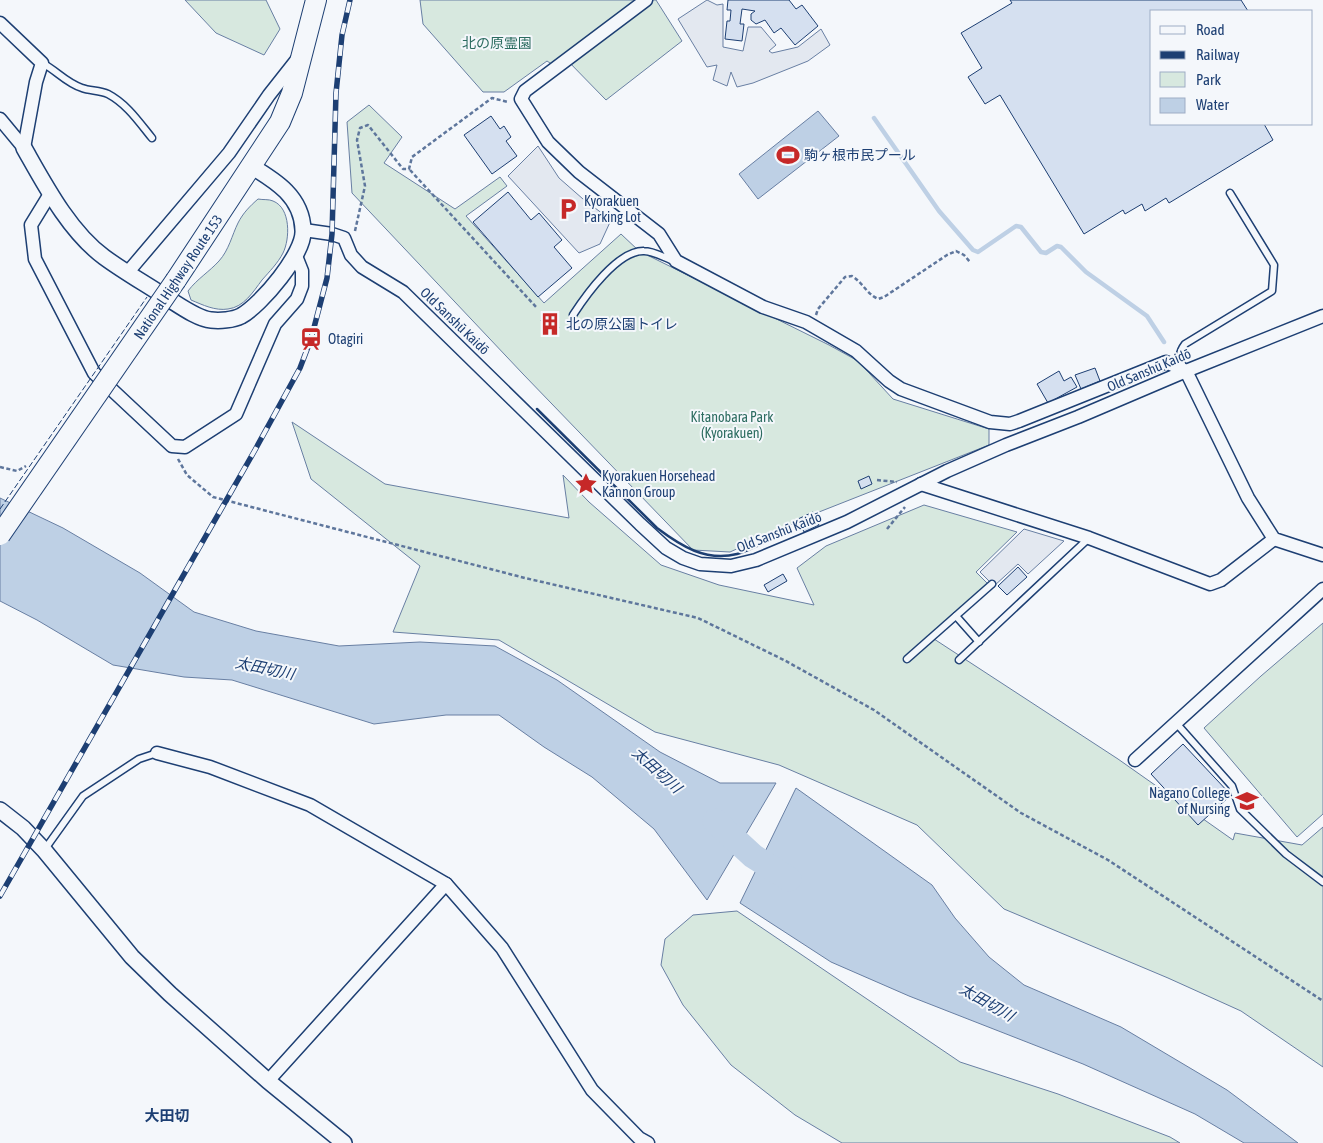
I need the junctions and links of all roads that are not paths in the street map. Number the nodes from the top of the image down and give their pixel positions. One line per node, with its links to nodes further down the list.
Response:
1 (316, 0): 4 (highway, National Highway Route 153)
2 (646, 0): 14 (street)
3 (0, 23): 5 (street)
4 (304, 52): 9 (highway, National Highway Route 153); 15 (street)
5 (42, 63): 7 (lane); 8 (street)
6 (0, 119): 8 (street)
7 (152, 138)
8 (24, 148): 11 (street)
9 (251, 166): 12 (street); 22 (highway, National Highway Route 153, bridge)
10 (1230, 193): 18 (lane)
11 (50, 194): 13 (street); 15 (street)
12 (304, 230): 13 (street); 21 (street, Old Sanshū Kaidō)
13 (296, 256): 15 (street)
14 (676, 262): 16 (lane); 19 (street)
15 (128, 272)
16 (573, 315)
17 (1323, 316): 18 (street, Old Sanshū Kaidō)
18 (1186, 371): 19 (street); 20 (street, Old Sanshū Kaidō); 24 (street)
19 (1071, 400): 20 (lane)
20 (1078, 417): 21 (street, Old Sanshū Kaidō)
21 (920, 484): 23 (street)
22 (0, 535)
23 (1089, 538): 24 (street); 29 (lane)
24 (1274, 539): 25 (street)
25 (1323, 555)
26 (992, 584): 28 (lane)
27 (1323, 589): 32 (street)
28 (956, 616): 29 (lane); 30 (lane)
29 (979, 642): 31 (lane)
30 (907, 660)
31 (959, 660)
32 (1176, 723): 34 (street); 37 (lane)
33 (157, 753): 36 (lane); 38 (street)
34 (1135, 760)
35 (0, 810): 36 (street)
36 (44, 850): 39 (street)
37 (1323, 882)
38 (446, 884): 39 (street); 41 (street)
39 (268, 1081): 40 (street)
40 (344, 1143)
41 (648, 1143)

